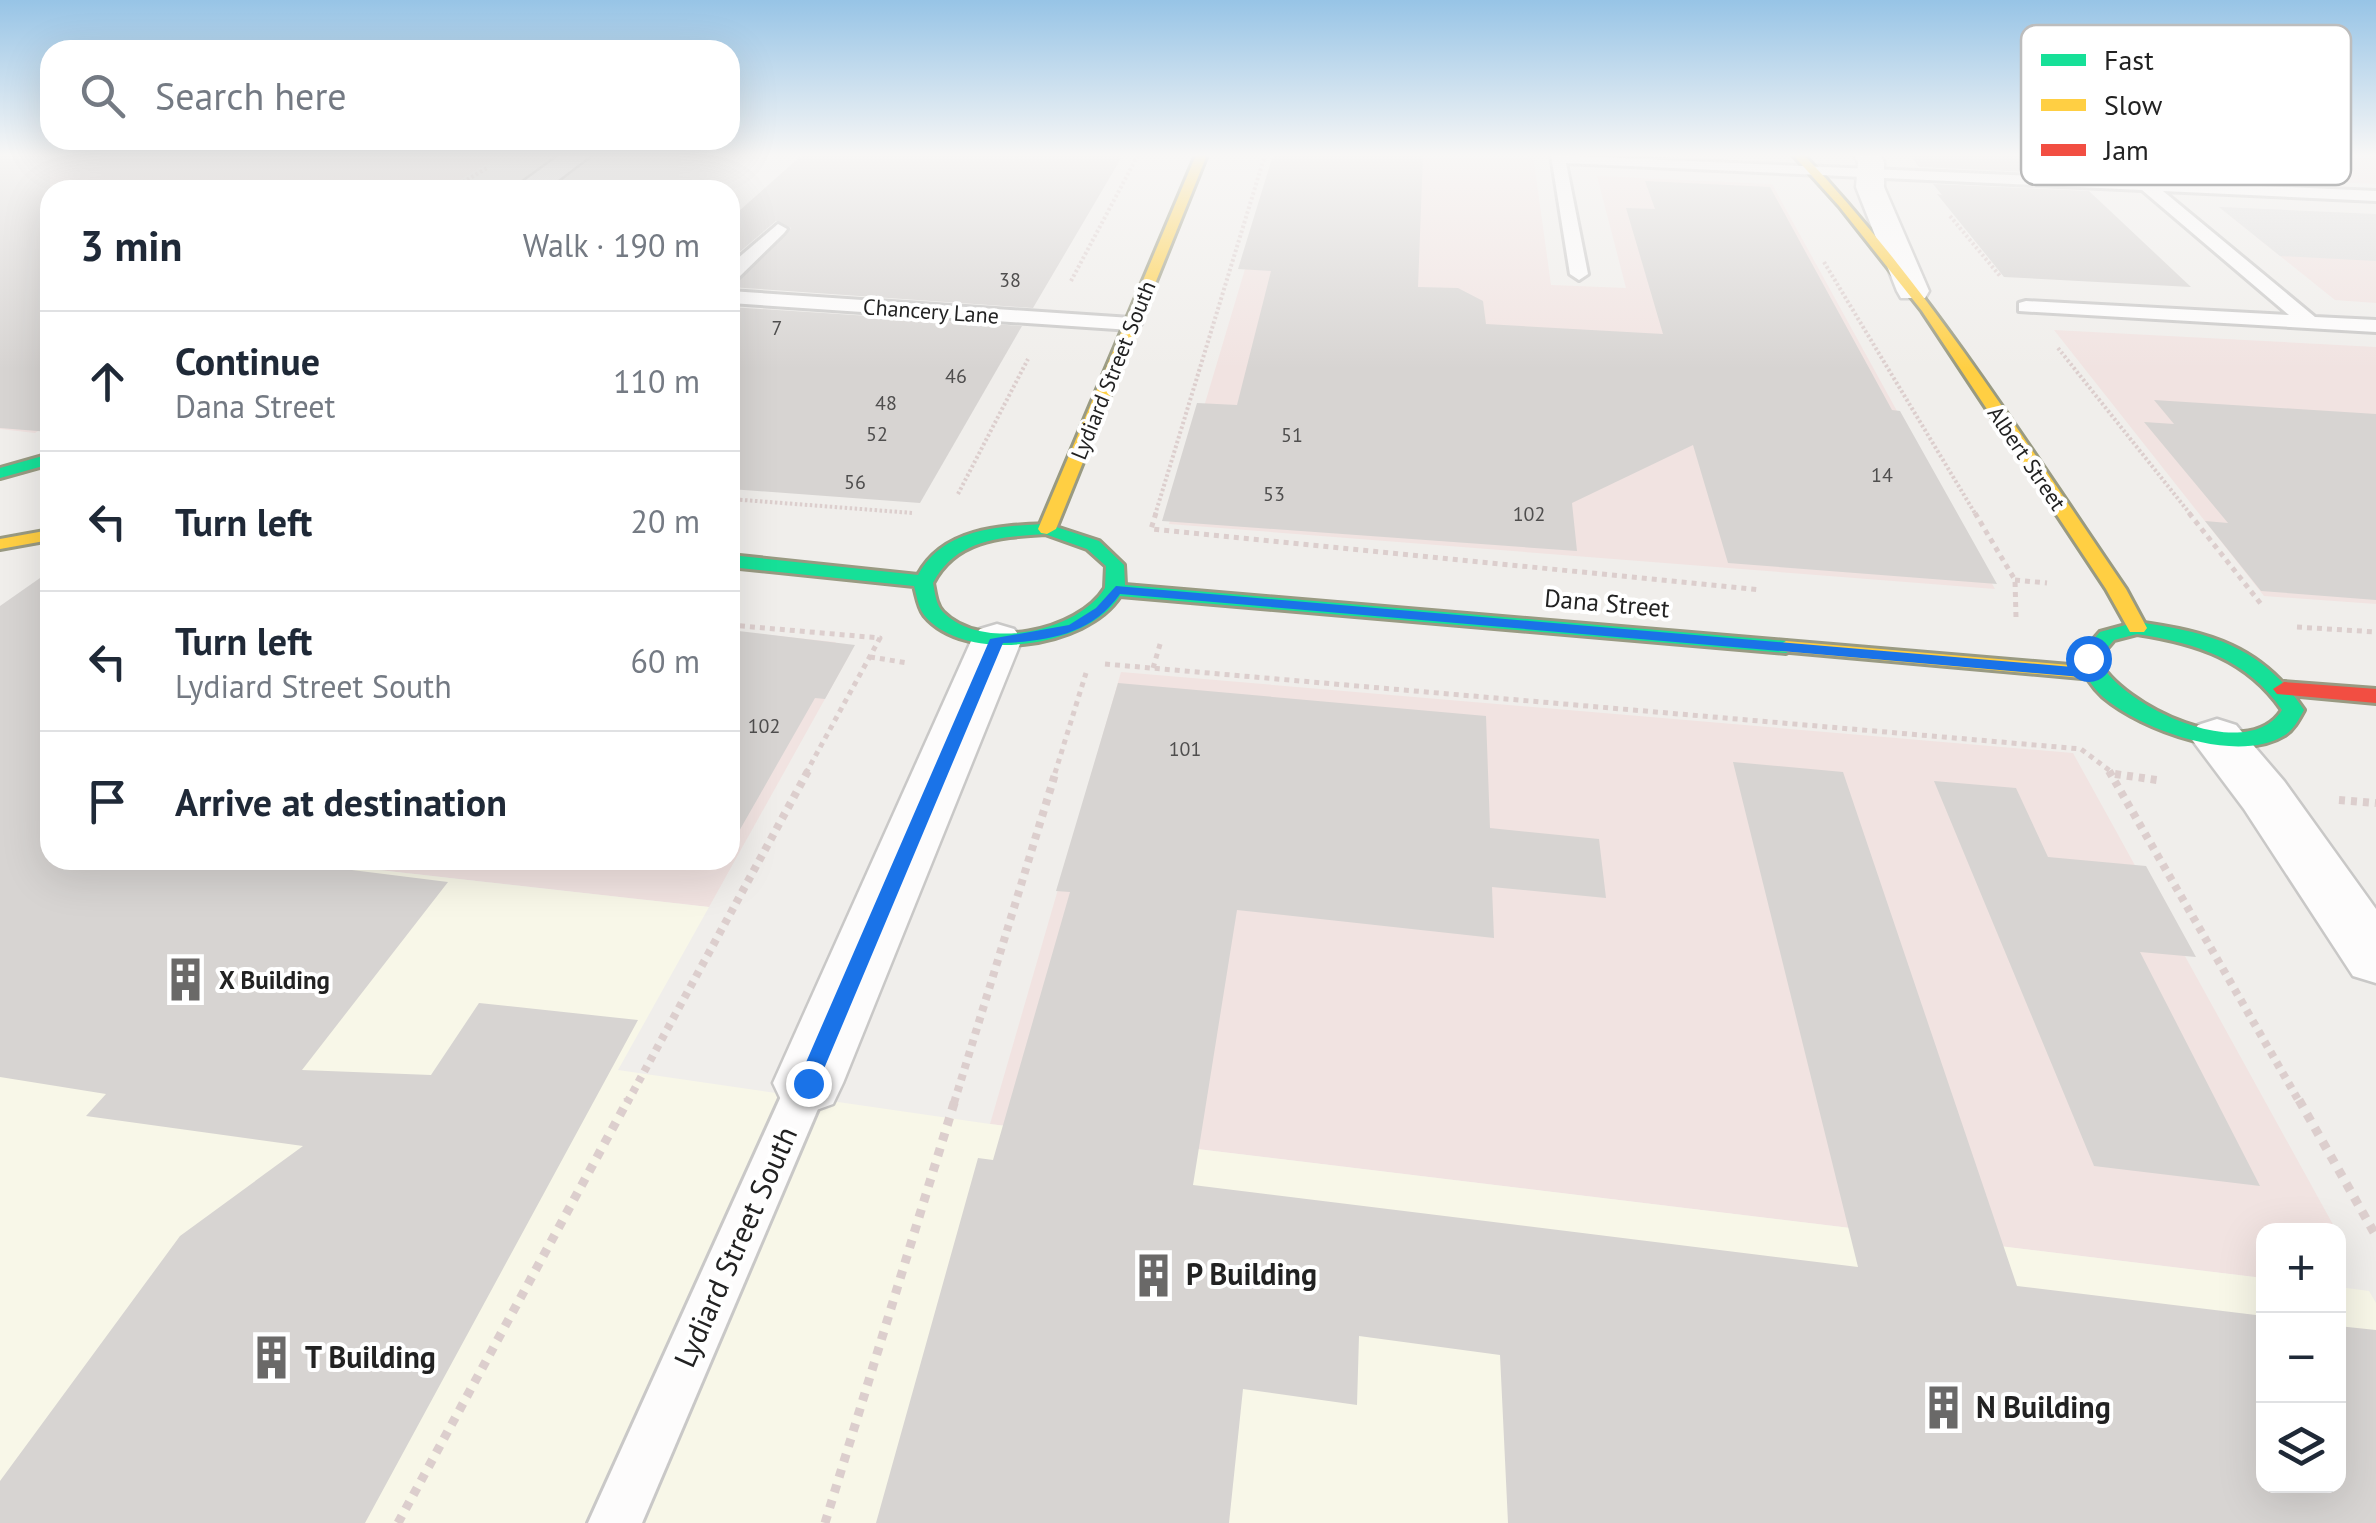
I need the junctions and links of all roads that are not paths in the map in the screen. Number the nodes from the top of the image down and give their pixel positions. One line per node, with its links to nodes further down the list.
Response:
1 (1172, 226): 13 (street, Lydiard Street South)
2 (1570, 226): 8 (lane)
3 (1859, 226): 9 (street, Albert Street)
4 (1886, 226): 9 (street, Albert Street)
5 (2195, 226): 12 (lane)
6 (778, 229): 7 (lane)
7 (740, 266)
8 (1579, 274)
9 (1913, 291): 23 (street, Albert Street)
10 (740, 299): 13 (lane, Chancery Lane)
11 (2026, 307): 12 (lane)
12 (2309, 322): 14 (lane)
13 (1131, 324): 15 (street, Lydiard Street South)
14 (2376, 326)
15 (1047, 529): 21 (street); 22 (street)
16 (40, 536): 18 (street)
17 (40, 538): 19 (street)
18 (0, 544)
19 (0, 554)
20 (740, 563): 21 (street)
21 (921, 581): 24 (street)
22 (1116, 590): 24 (street); 25 (street, Dana Street)
23 (2137, 628): 25 (street); 26 (street)
24 (998, 639): 30 (street, Lydiard Street South)
25 (2093, 673): 28 (street)
26 (2284, 688): 27 (street); 28 (street)
27 (2376, 696)
28 (2216, 737): 29 (street)
29 (2376, 958)
30 (808, 1083): 31 (lane, Lydiard Street South)
31 (614, 1523)

